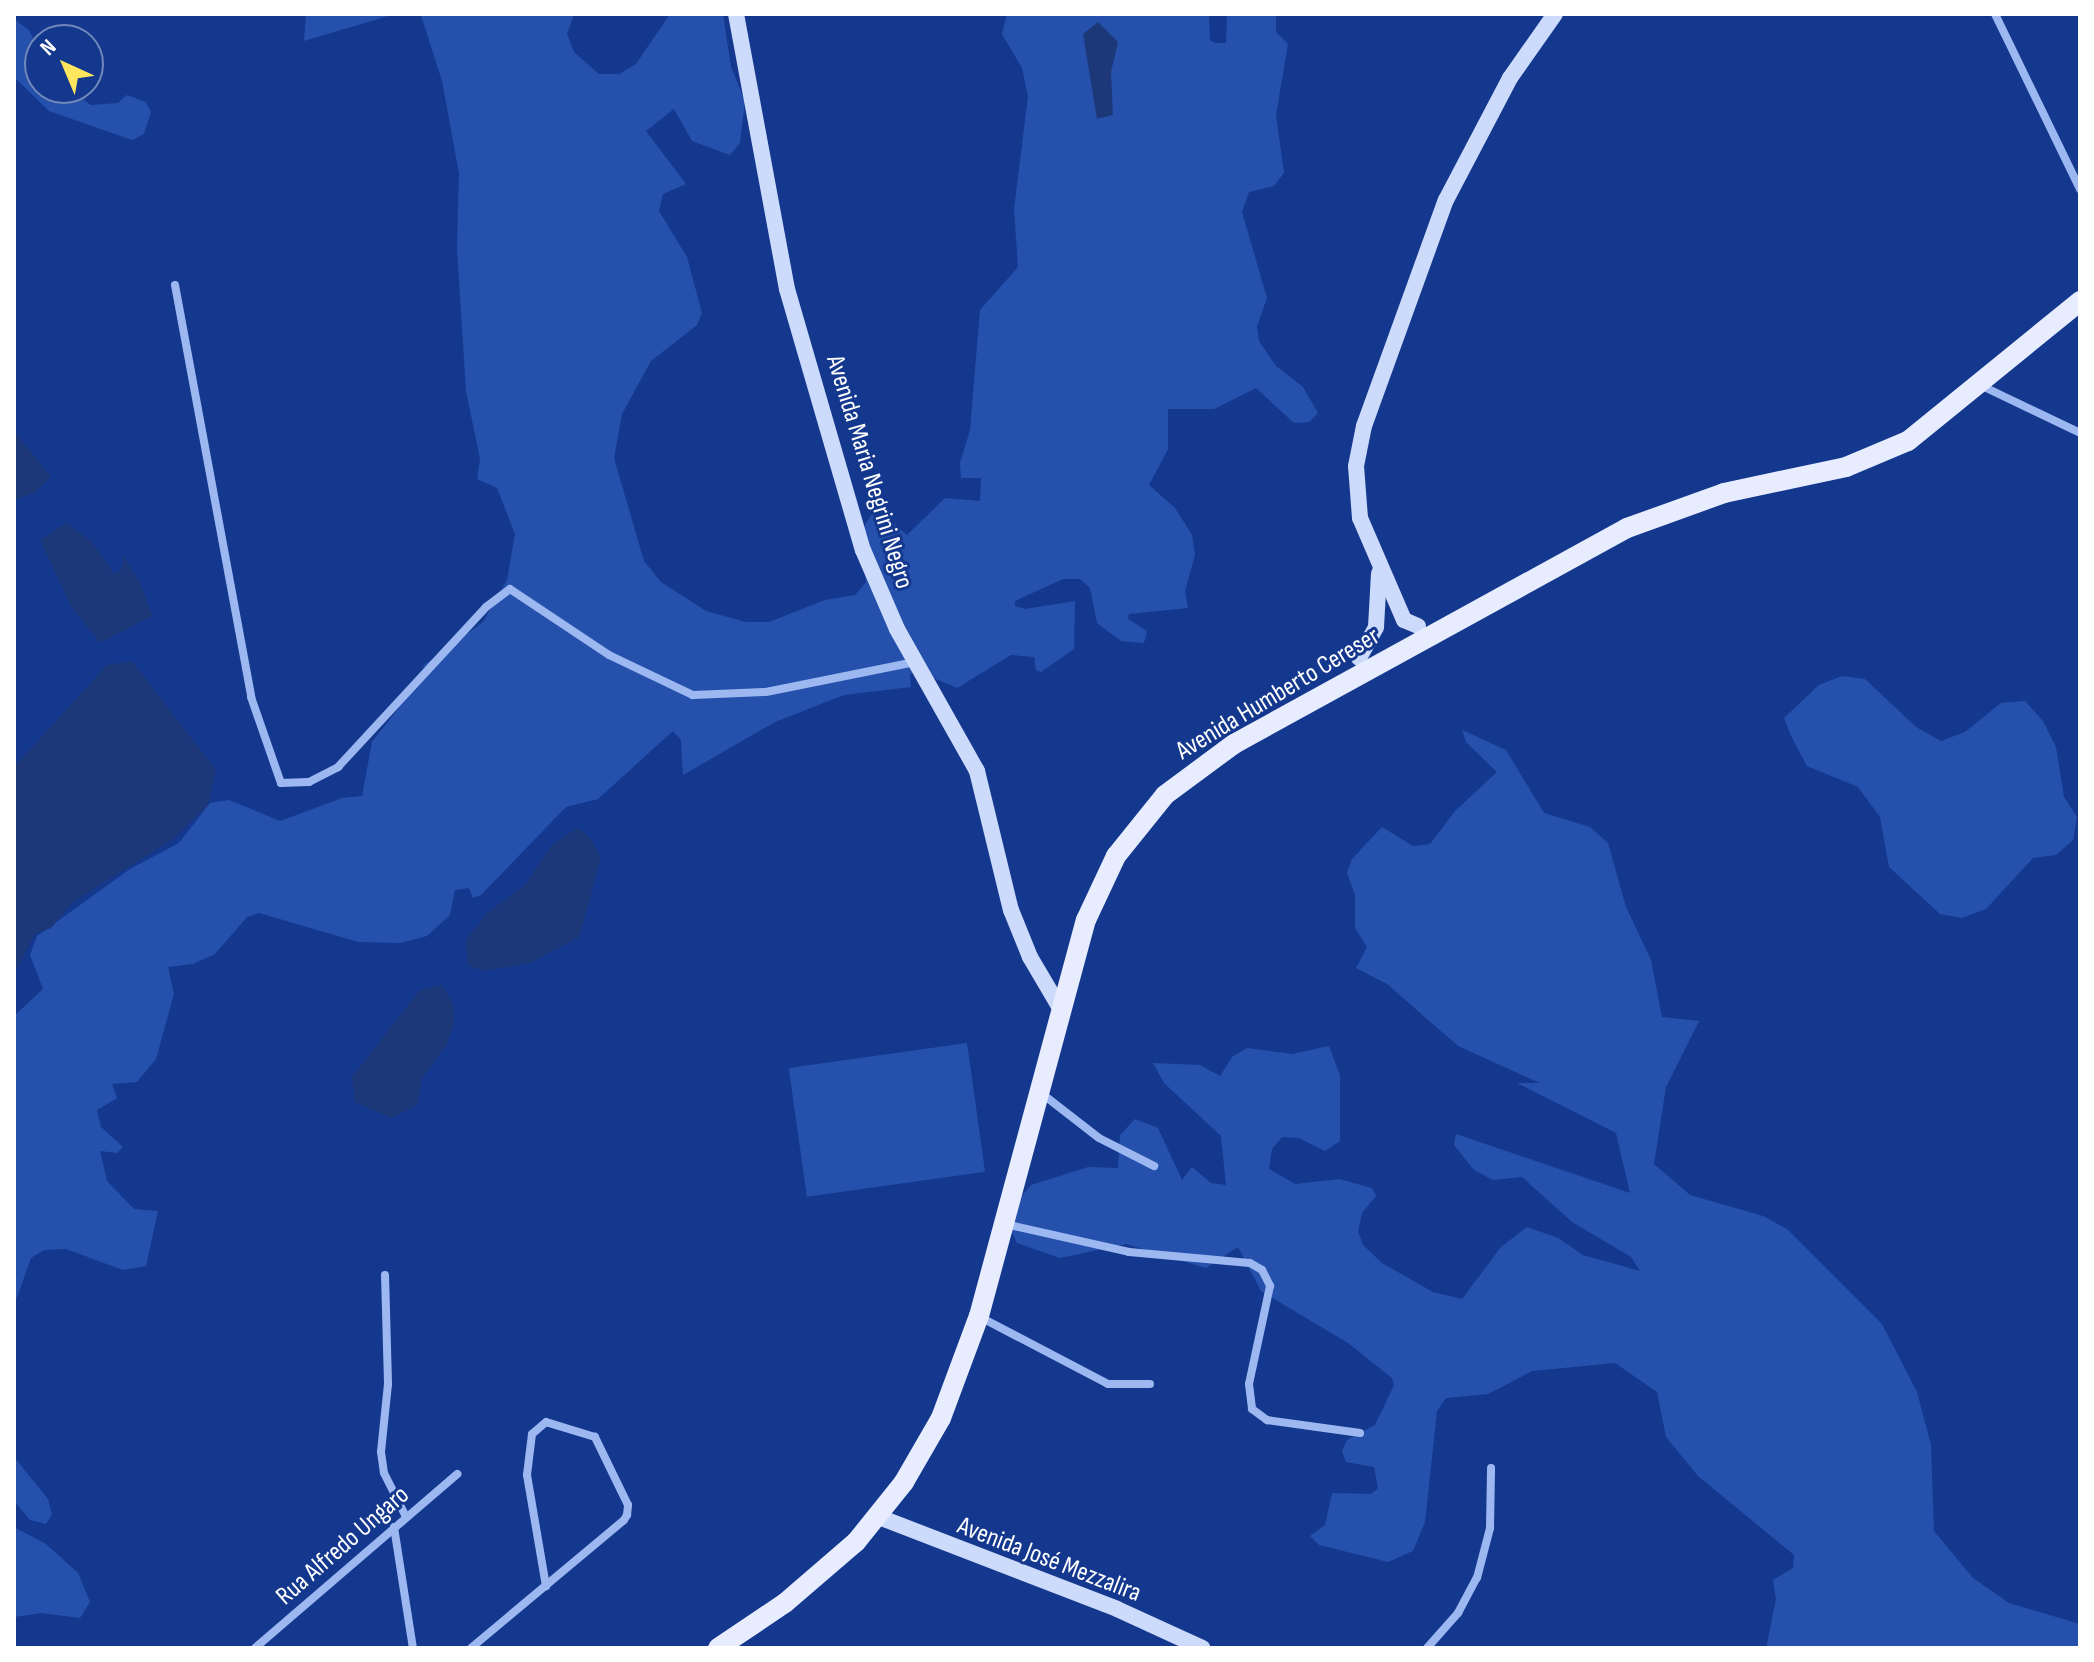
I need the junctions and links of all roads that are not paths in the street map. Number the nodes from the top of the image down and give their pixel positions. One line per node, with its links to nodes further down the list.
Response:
1 (736, 14): 13 (street, Avenida Maria Negrini Negro)
2 (1555, 14): 9 (street)
3 (1995, 14): 4 (street)
4 (2080, 189)
5 (175, 285): 13 (street)
6 (2080, 301): 7 (main road)
7 (1976, 383): 8 (street); 10 (main road)
8 (2080, 433)
9 (1379, 571): 10 (street); 12 (street)
10 (1410, 636): 11 (main road)
11 (1383, 653): 12 (main road); 14 (main road, Avenida Humberto Cereser)
12 (1359, 658): 14 (main road)
13 (915, 662): 15 (street, Avenida Maria Negrini Negro)
14 (1203, 763): 15 (main road, Avenida Humberto Cereser)
15 (1060, 1008): 16 (main road, Avenida Humberto Cereser)
16 (1038, 1091): 17 (street); 18 (main road, Avenida Humberto Cereser)
17 (1154, 1166)
18 (1003, 1223): 20 (main road, Avenida Humberto Cereser); 22 (street)
19 (385, 1275): 25 (street)
20 (979, 1316): 21 (street); 26 (main road, Avenida Humberto Cereser)
21 (1150, 1384)
22 (1360, 1433)
23 (1491, 1468): 34 (street)
24 (457, 1474): 25 (street, Rua Alfredo Ungaro)
25 (406, 1517): 27 (street, Rua Alfredo Ungaro)
26 (879, 1517): 32 (main road, Avenida Humberto Cereser); 33 (street, Avenida José Mezzalira)
27 (394, 1527): 29 (street, Rua Alfredo Ungaro); 30 (street)
28 (546, 1586): 28 (street); 31 (street)
29 (255, 1648)
30 (413, 1648)
31 (471, 1648)
32 (718, 1648)
33 (1202, 1648)
34 (1427, 1648)

